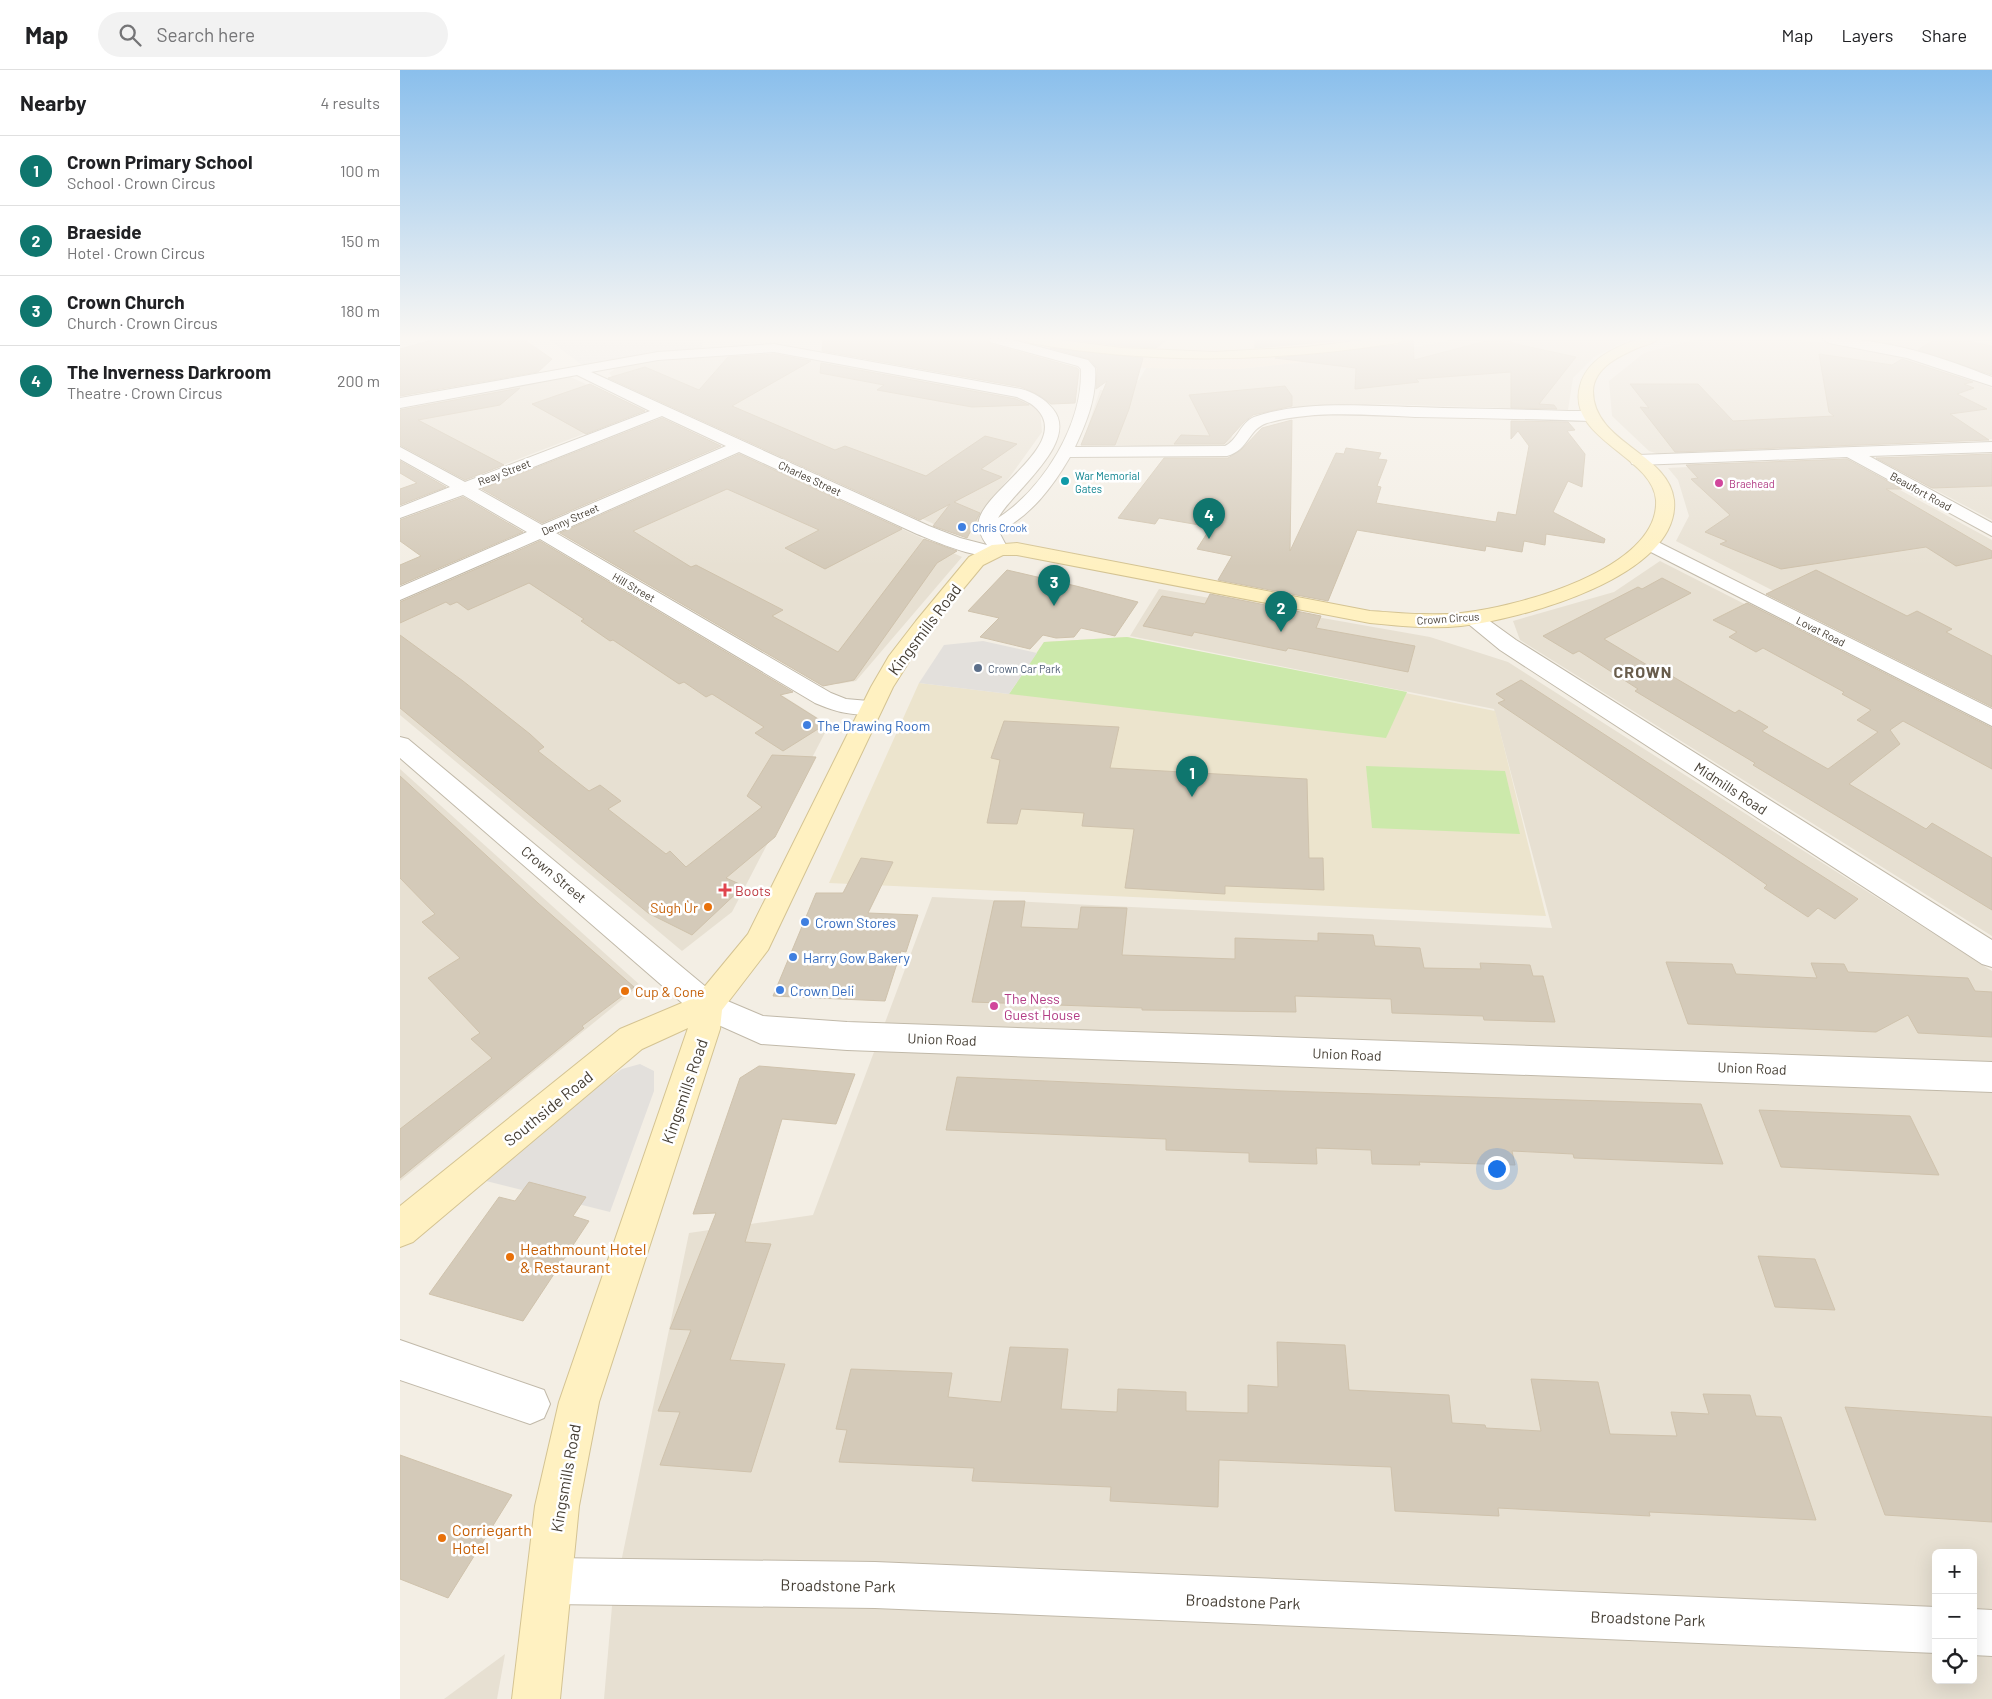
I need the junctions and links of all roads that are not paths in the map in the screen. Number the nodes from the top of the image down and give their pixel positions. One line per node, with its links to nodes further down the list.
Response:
1 (652, 415): 14 (street, Reay Street)
2 (676, 415): 8 (street, Charles Street)
3 (1051, 415): 18 (street)
4 (1080, 415): 11 (street)
5 (1310, 415): 11 (street)
6 (1549, 415): 7 (street)
7 (1590, 416): 13 (street, Crown Circus)
8 (741, 445): 17 (street, Denny Street); 18 (street, Charles Street)
9 (1992, 448): 12 (street)
10 (400, 452): 14 (street, Hill Street)
11 (1067, 452): 18 (street)
12 (1850, 452): 13 (street); 16 (street, Beaufort Road)
13 (1638, 460): 19 (street, Crown Circus)
14 (462, 489): 15 (street, Reay Street); 17 (street, Hill Street)
15 (400, 512)
16 (1992, 530)
17 (541, 532): 20 (street, Denny Street); 22 (street, Hill Street)
18 (993, 544): 21 (street, Crown Circus); 22 (street, Kingsmills Road)
19 (1650, 544): 21 (street, Crown Circus); 23 (street, Lovat Road)
20 (400, 594)
21 (1473, 618): 25 (street, Midmills Road)
22 (872, 707): 26 (street, Kingsmills Road)
23 (1992, 718)
24 (400, 744): 26 (street, Crown Street)
25 (1992, 955)
26 (708, 1006): 27 (street, Union Road); 28 (street, Southside Road); 31 (street, Kingsmills Road)
27 (1992, 1077)
28 (400, 1229)
29 (400, 1360): 30 (street)
30 (530, 1404)
31 (550, 1581): 32 (street, Broadstone Park); 35 (street, Kingsmills Road)
32 (1932, 1630)
33 (1977, 1632): 34 (street)
34 (1992, 1633)
35 (536, 1699)

